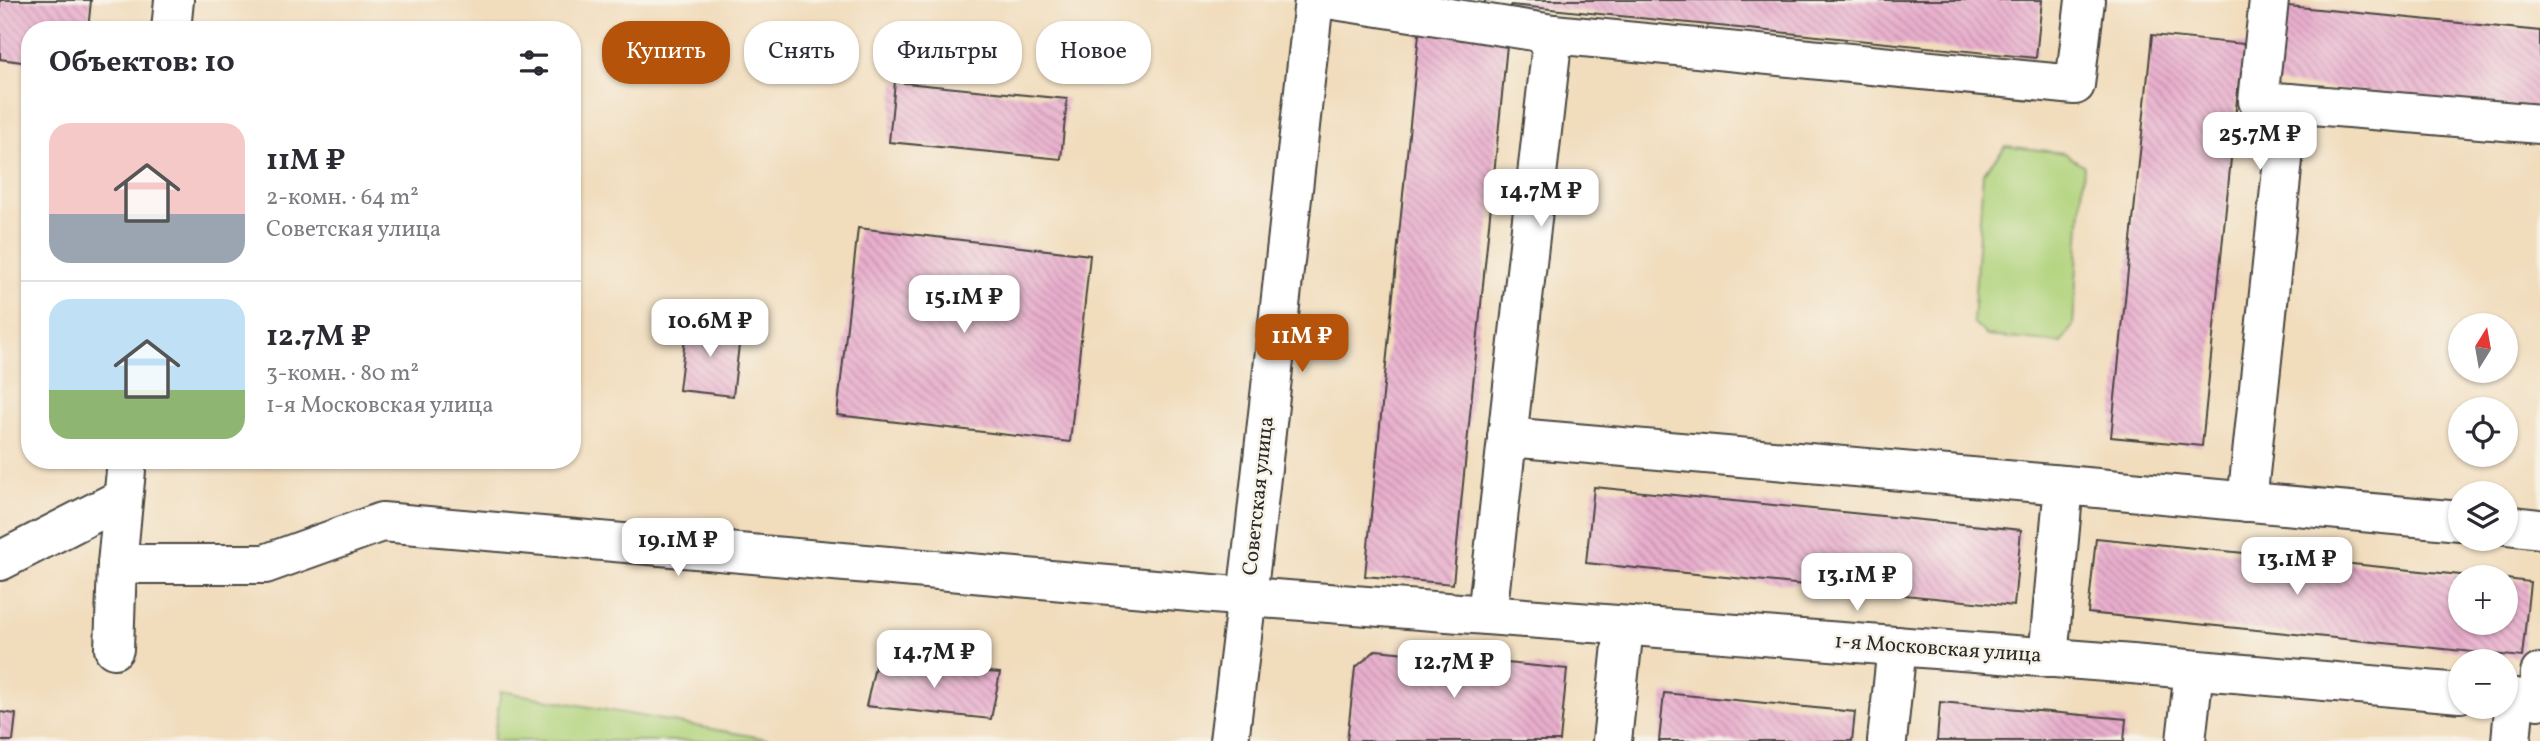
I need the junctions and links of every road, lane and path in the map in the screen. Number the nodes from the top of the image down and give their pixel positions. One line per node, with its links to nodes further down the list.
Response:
1 (174, 0): 6 (street)
2 (1314, 0): 20 (street, Советская улица)
3 (1334, 0): 7 (street)
4 (2085, 0): 7 (street)
5 (2269, 0): 8 (street)
6 (172, 21)
7 (1553, 34): 10 (street)
8 (2288, 103): 9 (street); 14 (street)
9 (2540, 124)
10 (1507, 437): 12 (street); 21 (street)
11 (126, 469): 13 (street)
12 (2064, 485): 14 (street); 25 (street)
13 (123, 498): 18 (street); 19 (street)
14 (2247, 502): 15 (street)
15 (2448, 520)
16 (2518, 526): 17 (street)
17 (2540, 528)
18 (0, 561)
19 (117, 564): 20 (street, 1-я Московская улица); 24 (street)
20 (1248, 597): 21 (street, 1-я Московская улица); 29 (street, Советская улица)
21 (1487, 615): 22 (street, 1-я Московская улица)
22 (1624, 626): 23 (street, 1-я Московская улица); 30 (street)
23 (1897, 646): 25 (street, 1-я Московская улица); 31 (street)
24 (114, 649)
25 (2048, 658): 26 (street, 1-я Московская улица)
26 (2194, 670): 27 (street, 1-я Московская улица); 32 (street)
27 (2448, 692)
28 (2528, 694): 33 (street)
29 (1229, 741)
30 (1612, 741)
31 (1887, 741)
32 (2186, 741)
33 (2511, 741)

